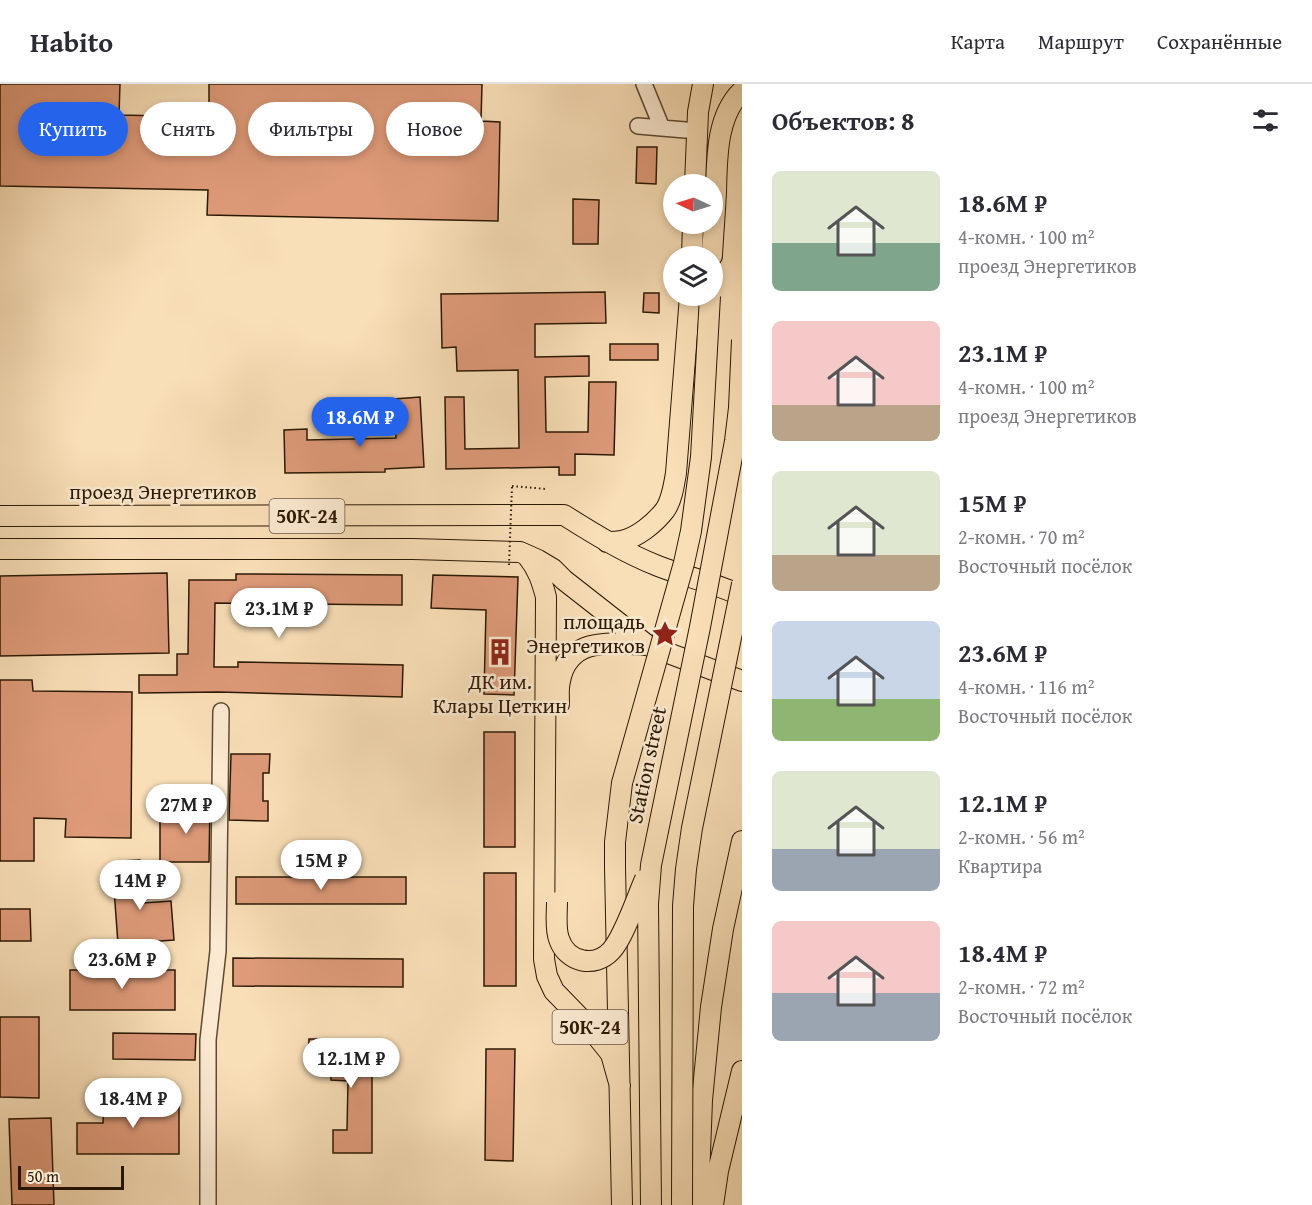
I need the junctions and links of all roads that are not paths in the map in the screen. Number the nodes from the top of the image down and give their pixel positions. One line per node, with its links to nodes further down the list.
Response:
1 (644, 84): 7 (street)
2 (698, 84): 5 (street)
3 (703, 84): 5 (main road)
4 (742, 92): 9 (main road)
5 (697, 122): 7 (street); 8 (main road)
6 (638, 126): 7 (street)
7 (662, 128)
8 (695, 174)
9 (713, 246)
10 (689, 306): 14 (main road)
11 (710, 306): 25 (main road, bridge)
12 (742, 340): 23 (main road, Station street, bridge)
13 (0, 516): 14 (main road, проезд Энергетиков / 50К-24)
14 (607, 542): 18 (main road, 50К-24)
15 (0, 549): 16 (main road, 50К-24)
16 (517, 560): 19 (main road, 50К-24); 25 (main road, 50К-24)
17 (742, 584): 29 (main road, bridge)
18 (742, 596)
19 (647, 645): 20 (main road, 50К-24); 23 (main road, bridge)
20 (742, 681)
21 (221, 711): 26 (street)
22 (742, 841): 30 (main road)
23 (651, 865): 28 (main road, Station street, bridge)
24 (742, 1071): 31 (main road)
25 (620, 1086): 27 (main road, 50К-24)
26 (208, 1205)
27 (622, 1205)
28 (651, 1205)
29 (682, 1205)
30 (698, 1205)
31 (713, 1205)

